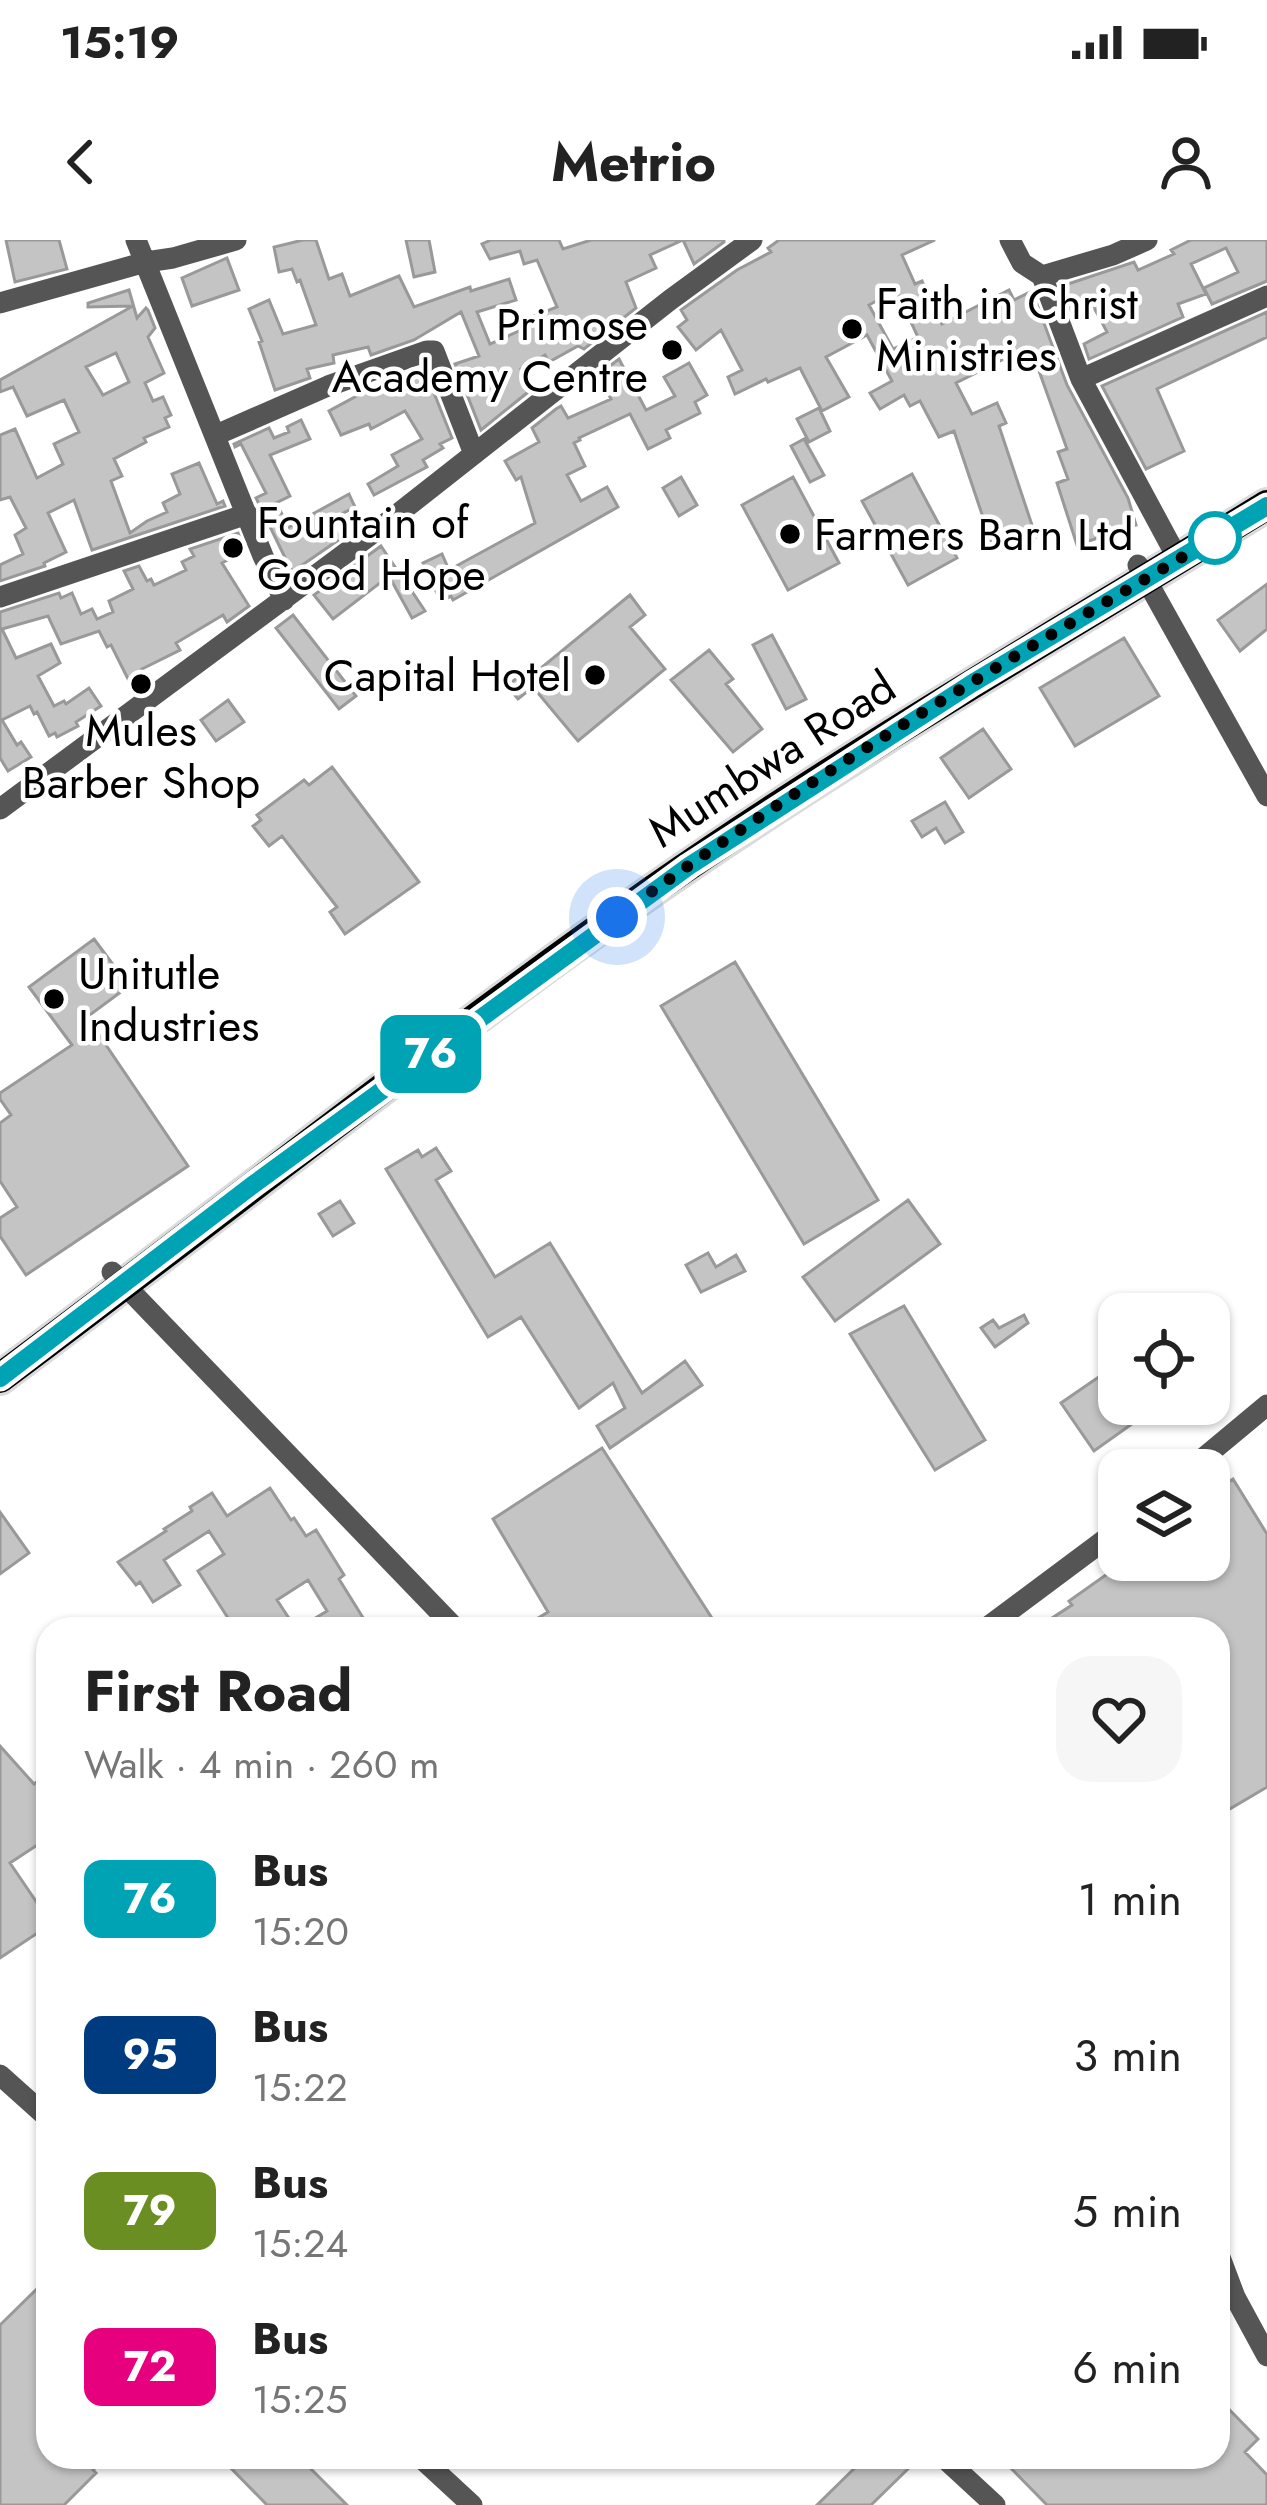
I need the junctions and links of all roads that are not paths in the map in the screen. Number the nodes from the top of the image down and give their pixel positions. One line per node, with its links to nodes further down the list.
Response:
1 (236, 240): 5 (street)
2 (752, 240): 11 (street)
3 (1010, 240): 6 (street)
4 (1147, 240): 6 (street)
5 (141, 251): 8 (street); 10 (street)
6 (1042, 276): 9 (street)
7 (1267, 296): 9 (street)
8 (0, 303)
9 (1082, 379): 15 (street)
10 (216, 435): 11 (street); 14 (street)
11 (474, 454): 18 (street)
12 (1267, 488): 15 (main road, Mumbwa Road)
13 (1267, 506): 15 (main road, Mumbwa Road)
14 (247, 514): 17 (street); 18 (street)
15 (1175, 553): 16 (main road, Mumbwa Road)
16 (1142, 572): 19 (street); 21 (main road, Mumbwa Road)
17 (0, 597)
18 (284, 601): 20 (street)
19 (1267, 796)
20 (0, 809)
21 (118, 1280): 22 (main road, Mumbwa Road); 23 (main road, Mumbwa Road); 27 (street)
22 (0, 1354)
23 (0, 1378)
24 (1267, 1405): 25 (street)
25 (1214, 1449)
26 (1098, 1544): 28 (street)
27 (444, 1617)
28 (1002, 1617)
29 (0, 2075): 30 (street)
30 (36, 2107)
31 (1230, 2284): 32 (street)
32 (1267, 2356)
33 (432, 2469): 35 (street)
34 (956, 2469): 36 (street)
35 (472, 2505)
36 (994, 2505)

